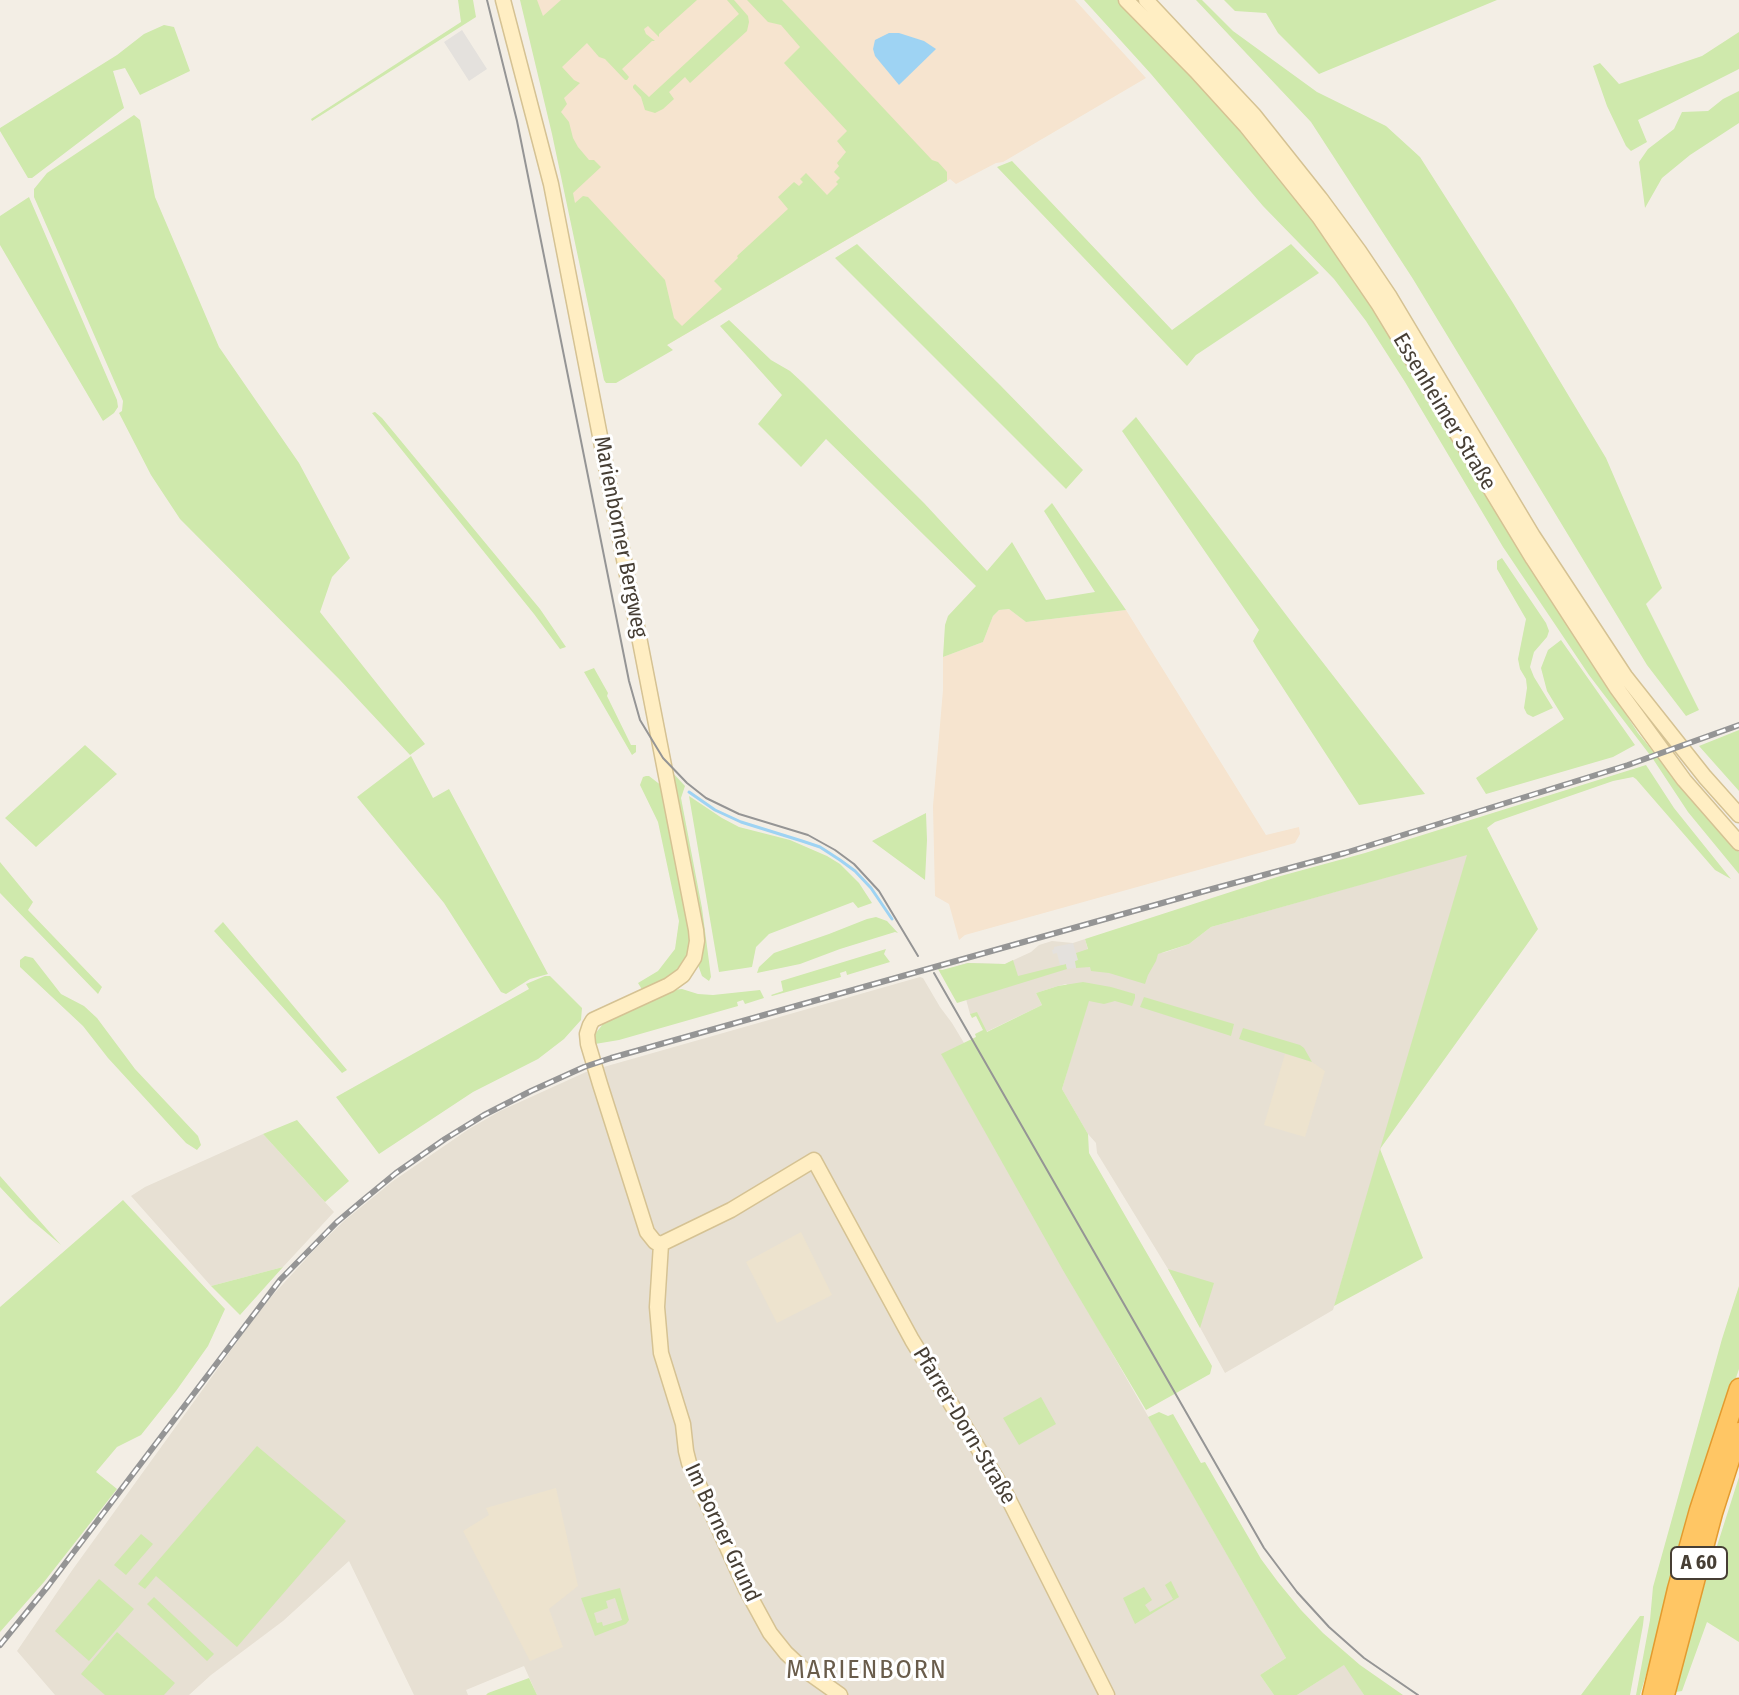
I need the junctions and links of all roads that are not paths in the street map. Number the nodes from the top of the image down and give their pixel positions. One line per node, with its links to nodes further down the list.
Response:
1 (503, 0): 6 (street, Marienborner Bergweg)
2 (1126, 0): 5 (street, Essenheimer Straße)
3 (1149, 2): 4 (street, Essenheimer Straße)
4 (1739, 815)
5 (1739, 843)
6 (661, 1244): 9 (street, Im Borner Grund); 10 (street, Pfarrer-Dorn-Straße)
7 (1739, 1388): 11 (highway, A 60)
8 (1739, 1432): 12 (highway, A 60)
9 (840, 1695)
10 (1107, 1695)
11 (1652, 1695)
12 (1665, 1695)

